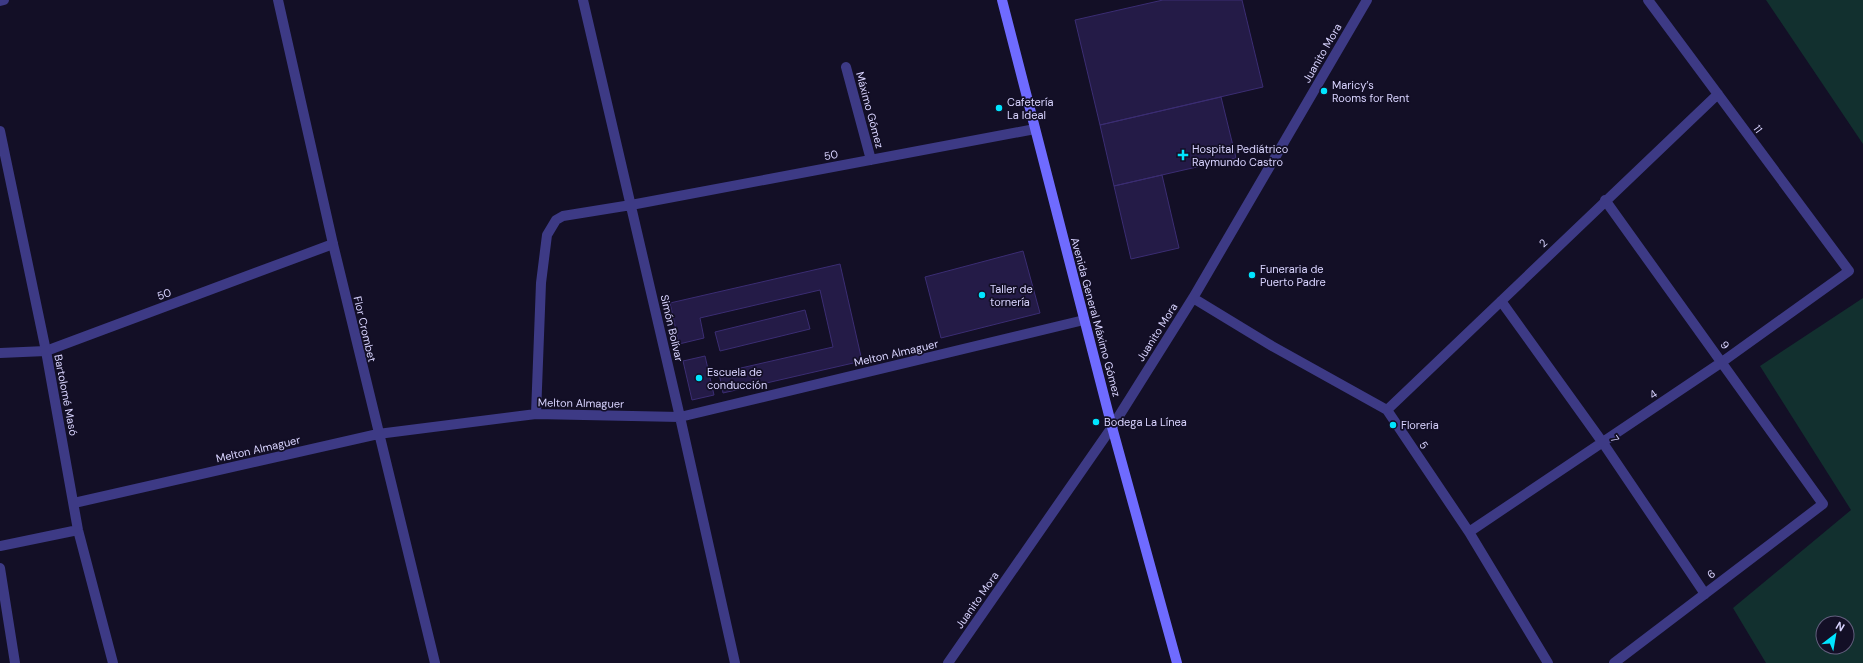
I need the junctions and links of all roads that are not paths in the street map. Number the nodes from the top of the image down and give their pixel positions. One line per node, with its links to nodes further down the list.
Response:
1 (4, 0): 7 (street)
2 (278, 0): 15 (street, Flor Crombet)
3 (583, 0): 14 (street, Simón Bolívar)
4 (1002, 0): 10 (main road, Avenida General Máximo Gómez)
5 (1367, 0): 17 (street, Juanito Mora)
6 (1648, 0): 9 (street, 11)
7 (0, 1)
8 (846, 67): 12 (street, Máximo Gómez)
9 (1718, 94): 13 (street, 2); 16 (street, 11)
10 (1035, 128): 12 (street, 50); 19 (main road, Avenida General Máximo Gómez)
11 (0, 131): 20 (street, Bartolomé Masó)
12 (871, 160): 14 (street, 50)
13 (1605, 200): 18 (street, 2); 22 (street, 9)
14 (631, 205): 24 (street, 50); 25 (street, Simón Bolívar)
15 (333, 244): 20 (street, 50); 27 (street, Flor Crombet)
16 (1849, 271): 22 (street, 4)
17 (1193, 298): 23 (street, 5); 26 (street, Juanito Mora)
18 (1501, 301): 23 (street, 2); 28 (street, 7)
19 (1084, 320): 25 (street, Melton Almaguer); 26 (main road, Avenida General Máximo Gómez)
20 (46, 350): 21 (street, 50); 29 (street, Bartolomé Masó)
21 (0, 353)
22 (1722, 362): 28 (street, 4); 30 (street, 9)
23 (1387, 410): 32 (street, 5)
24 (536, 414): 25 (street, Melton Almaguer); 27 (street, Melton Almaguer)
25 (680, 417): 39 (street, Simón Bolívar)
26 (1112, 426): 40 (street, Juanito Mora); 41 (main road, Avenida General Máximo Gómez)
27 (378, 434): 29 (street, Melton Almaguer); 38 (street, Flor Crombet)
28 (1603, 442): 32 (street, 4); 35 (street, 7)
29 (74, 503): 31 (street, Bartolomé Masó)
30 (1823, 504): 35 (street, 6)
31 (78, 530): 33 (street); 37 (street, Bartolomé Masó)
32 (1469, 532): 42 (street, 5)
33 (0, 546)
34 (0, 568): 36 (street)
35 (1705, 594): 43 (street, 6)
36 (15, 663)
37 (113, 663)
38 (435, 663)
39 (735, 663)
40 (948, 663)
41 (1177, 663)
42 (1548, 663)
43 (1614, 663)

